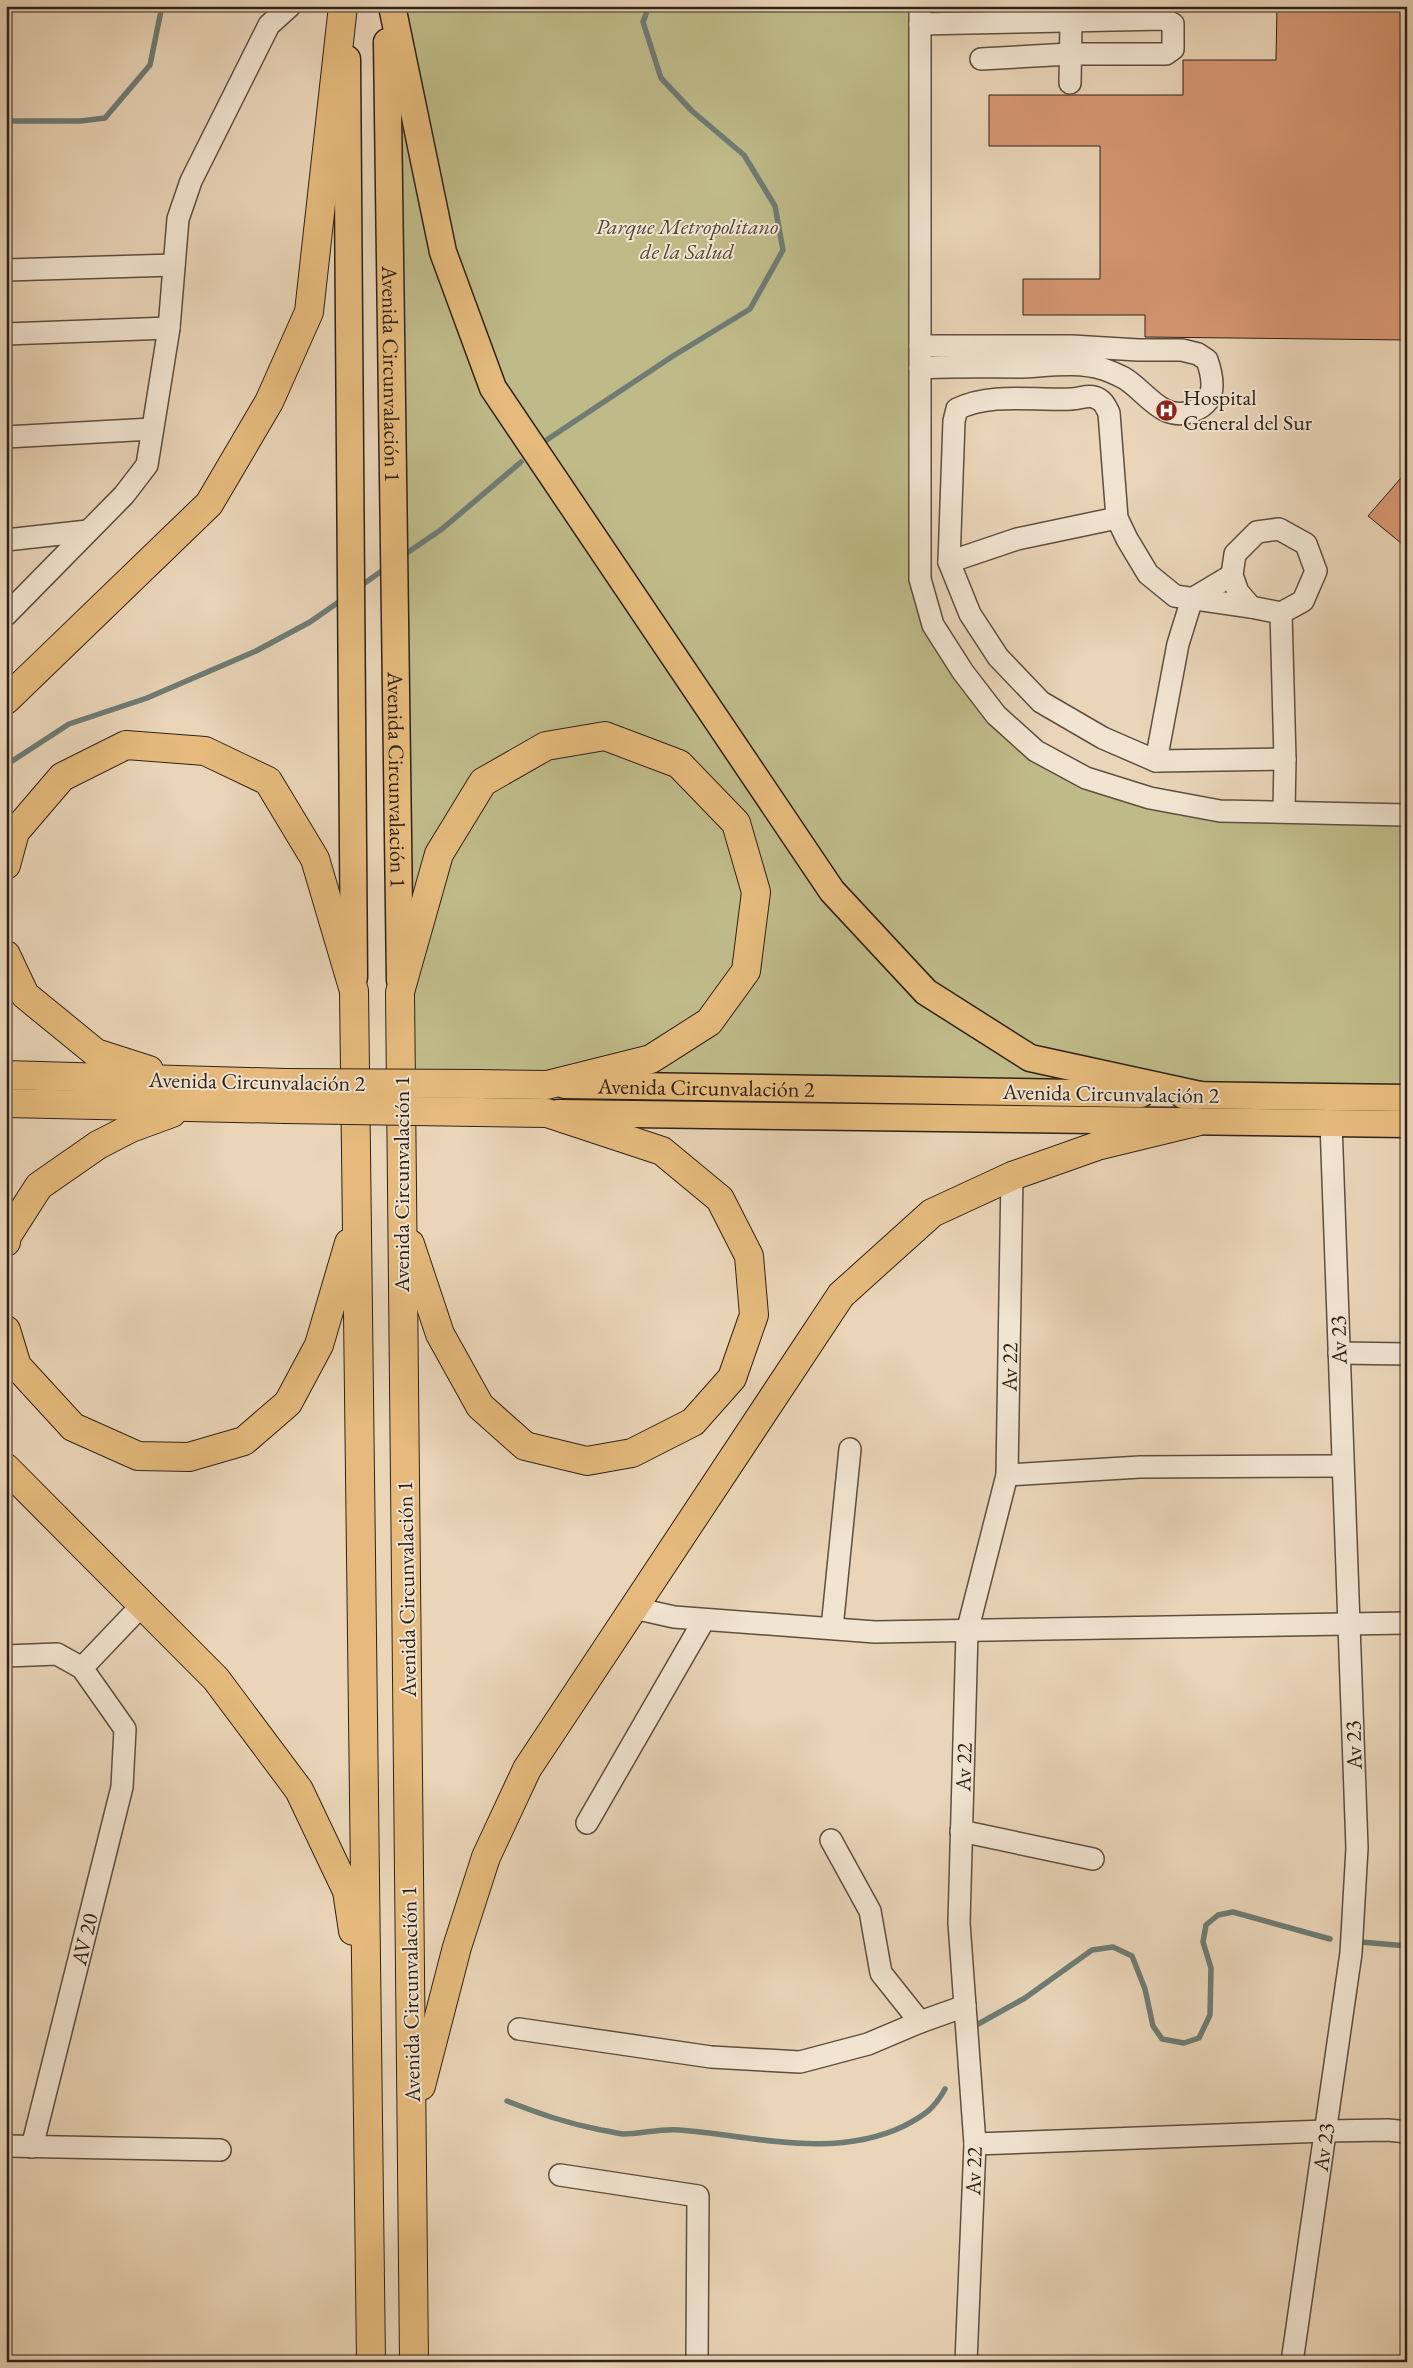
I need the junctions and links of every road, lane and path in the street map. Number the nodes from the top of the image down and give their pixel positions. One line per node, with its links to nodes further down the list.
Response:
1 (290, 6): 10 (street)
2 (345, 6): 29 (highway); 36 (main road, Avenida Circunvalación 1)
3 (387, 6): 37 (main road, Avenida Circunvalación 1)
4 (392, 6): 41 (main road)
5 (1067, 14): 6 (street); 7 (street); 7 (street)
6 (920, 15): 14 (street)
7 (1070, 54): 8 (street); 9 (street)
8 (981, 58)
9 (1070, 83)
10 (174, 265): 11 (street); 12 (street)
11 (6, 270)
12 (169, 328): 13 (street); 18 (street)
13 (6, 334)
14 (920, 346): 15 (street); 16 (street)
15 (1138, 350): 17 (street); 17 (street)
16 (920, 368): 17 (street); 32 (street)
17 (1125, 378)
18 (152, 429): 19 (street); 21 (street)
19 (6, 437)
20 (1117, 518): 23 (street); 23 (street); 25 (street)
21 (88, 531): 22 (street); 28 (street)
22 (6, 540)
23 (949, 562): 31 (street)
24 (1232, 575): 25 (street); 26 (street); 27 (street)
25 (1192, 599): 26 (street); 31 (street)
26 (1251, 606): 27 (street)
27 (1281, 612): 30 (street)
28 (6, 615)
29 (6, 700)
30 (1285, 759): 31 (street); 32 (street)
31 (1156, 762)
32 (1284, 811): 33 (street)
33 (1407, 815)
34 (6, 865): 36 (highway)
35 (6, 955): 39 (highway)
36 (354, 990): 50 (highway, Avenida Circunvalación 1)
37 (400, 992): 40 (highway); 51 (highway, Avenida Circunvalación 1)
38 (6, 1075): 39 (highway, Avenida Circunvalación 2)
39 (184, 1080): 40 (highway, Avenida Circunvalación 2, bridge)
40 (547, 1085): 41 (main road, Avenida Circunvalación 2)
41 (1200, 1095): 42 (main road, Avenida Circunvalación 2)
42 (1407, 1098)
43 (6, 1104): 44 (highway, Avenida Circunvalación 2)
44 (187, 1108): 45 (highway, Avenida Circunvalación 2, bridge); 52 (highway)
45 (547, 1113): 46 (main road, Avenida Circunvalación 2); 51 (highway)
46 (1196, 1122): 47 (main road, Avenida Circunvalación 2); 49 (highway)
47 (1332, 1124): 48 (main road, Avenida Circunvalación 2); 54 (street, Av 23)
48 (1407, 1124)
49 (1012, 1176): 59 (street, Av 22); 61 (highway)
50 (357, 1215): 53 (highway); 76 (highway, Avenida Circunvalación 1)
51 (401, 1219): 77 (highway, Avenida Circunvalación 1)
52 (6, 1242)
53 (6, 1330)
54 (1339, 1354): 55 (street); 57 (street, Av 23)
55 (1407, 1354)
56 (850, 1449): 65 (street)
57 (1342, 1466): 59 (street); 64 (street, Av 23)
58 (6, 1468): 60 (highway)
59 (1007, 1475): 66 (street, Av 22)
60 (142, 1605): 68 (street); 76 (highway)
61 (634, 1608): 62 (street); 77 (highway)
62 (704, 1620): 65 (street); 69 (street)
63 (1407, 1624): 64 (street)
64 (1348, 1625): 66 (street); 78 (street, Av 23)
65 (832, 1628): 66 (street)
66 (967, 1632): 70 (street, Av 22)
67 (6, 1656): 68 (street)
68 (82, 1668): 82 (street, AV 20)
69 (587, 1823)
70 (961, 1831): 72 (street); 73 (street, Av 22)
71 (831, 1840): 74 (street)
72 (1093, 1859)
73 (965, 2006): 74 (street); 80 (street, Av 22)
74 (920, 2022): 75 (street)
75 (520, 2029)
76 (368, 2037): 85 (highway, Avenida Circunvalación 1)
77 (412, 2121): 86 (highway, Avenida Circunvalación 1)
78 (1326, 2131): 79 (street); 80 (street); 89 (street, Av 23)
79 (1407, 2132)
80 (975, 2144): 88 (street, Av 22)
81 (6, 2146): 82 (street)
82 (32, 2147): 83 (street)
83 (220, 2150)
84 (560, 2175): 87 (street)
85 (372, 2362)
86 (414, 2362)
87 (697, 2362)
88 (966, 2362)
89 (1292, 2362)

